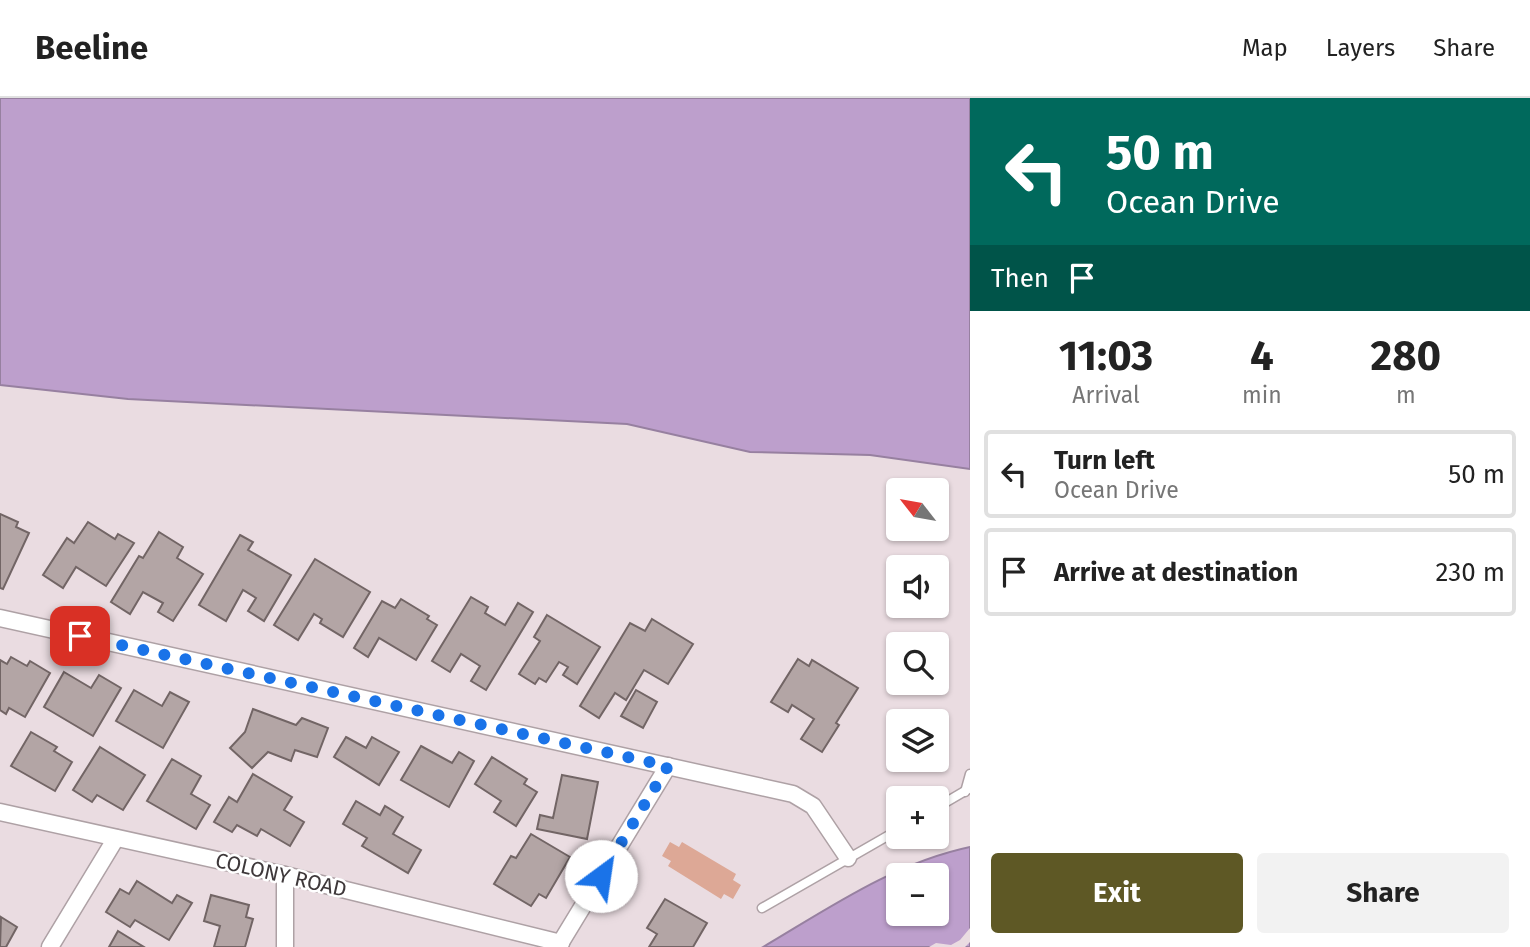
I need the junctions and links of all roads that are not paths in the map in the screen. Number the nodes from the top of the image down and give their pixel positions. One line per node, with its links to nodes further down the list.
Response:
1 (0, 618): 2 (street)
2 (668, 766): 9 (street); 12 (street)
3 (970, 774): 4 (lane)
4 (967, 790): 5 (lane)
5 (949, 800)
6 (0, 813): 8 (street, COLONY ROAD)
7 (886, 837): 9 (lane)
8 (116, 838): 10 (street, COLONY ROAD); 13 (street)
9 (848, 858): 11 (lane)
10 (285, 875): 12 (street, COLONY ROAD); 14 (street)
11 (762, 908)
12 (560, 945)
13 (50, 947)
14 (285, 947)

